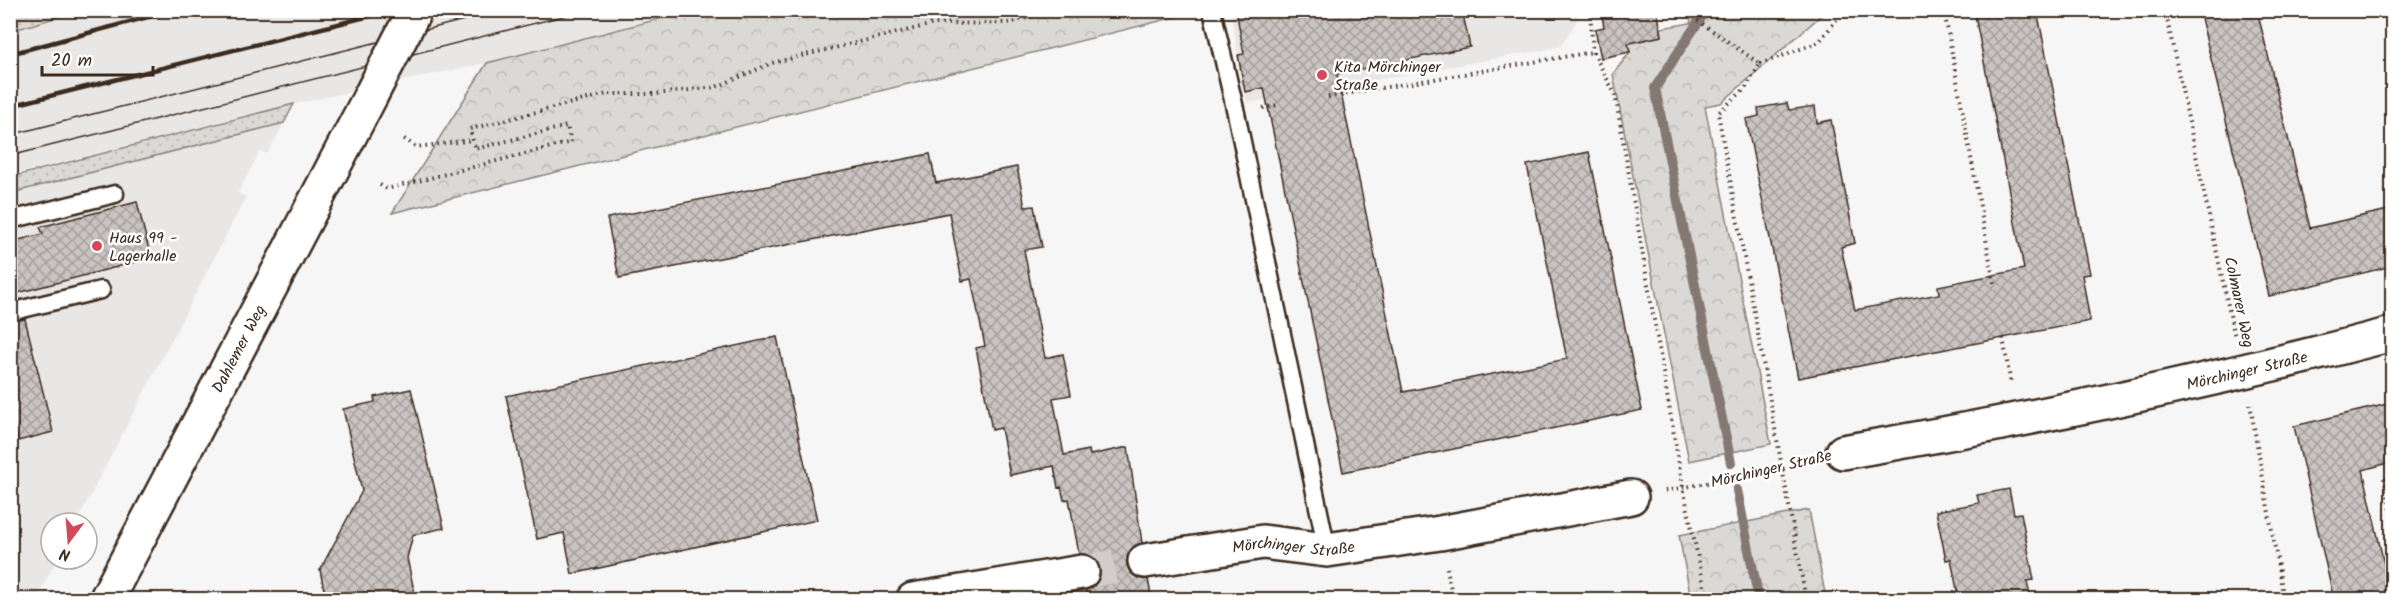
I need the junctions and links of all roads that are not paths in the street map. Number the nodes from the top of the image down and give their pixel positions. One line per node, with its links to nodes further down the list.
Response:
1 (415, 10): 13 (street, Dahlemer Weg, bridge)
2 (1212, 10): 10 (lane)
3 (115, 194): 4 (lane)
4 (10, 220)
5 (101, 290): 6 (lane)
6 (10, 312)
7 (2392, 334): 8 (street, Mörchinger Straße)
8 (1843, 452)
9 (1630, 497): 10 (street, Mörchinger Straße)
10 (1327, 550): 11 (street, Mörchinger Straße)
11 (1145, 561)
12 (1082, 572): 14 (street)
13 (106, 600)
14 (913, 600)

